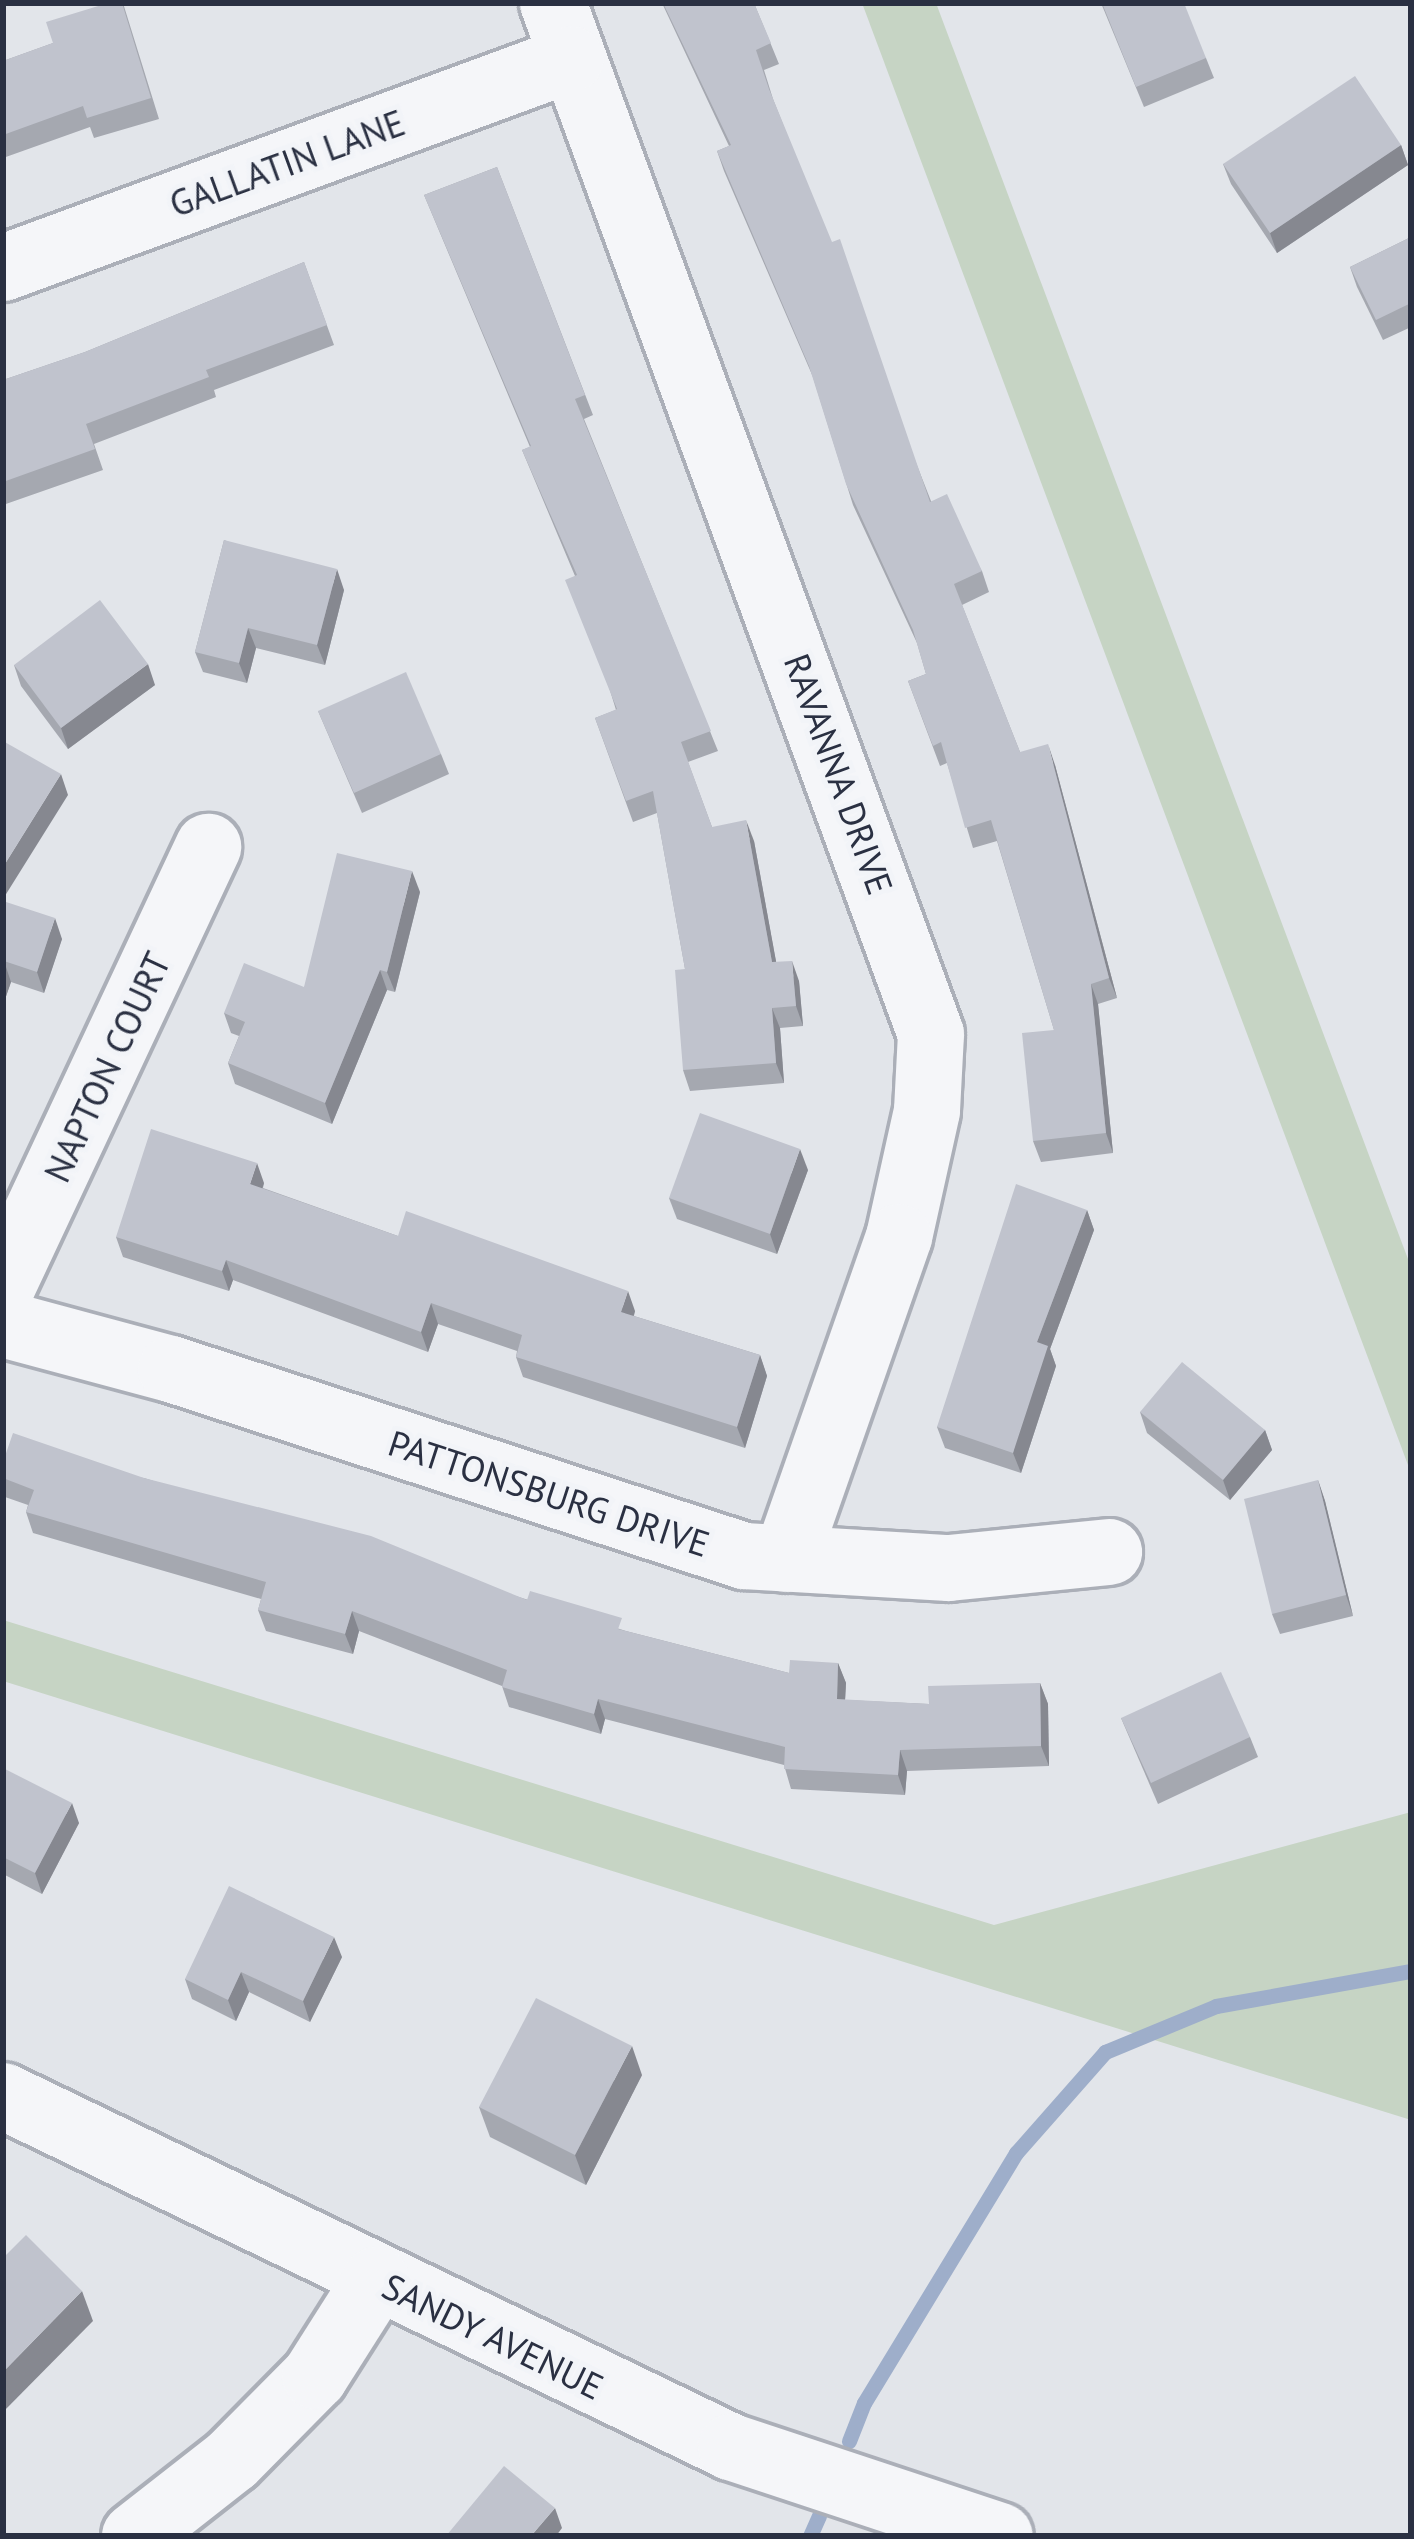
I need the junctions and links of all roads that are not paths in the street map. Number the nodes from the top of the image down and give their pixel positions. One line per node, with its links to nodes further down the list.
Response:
1 (562, 31): 2 (street, GALLATIN LANE); 7 (street, RAVANNA DRIVE)
2 (3, 268)
3 (208, 847): 4 (street, NAPTON COURT)
4 (3, 1285)
5 (3, 1324): 7 (street, PATTONSBURG DRIVE)
6 (1109, 1552): 7 (street, PATTONSBURG DRIVE)
7 (787, 1559)
8 (3, 2096): 9 (street, SANDY AVENUE)
9 (376, 2280): 10 (street); 11 (street, SANDY AVENUE)
10 (135, 2536)
11 (1000, 2536)

